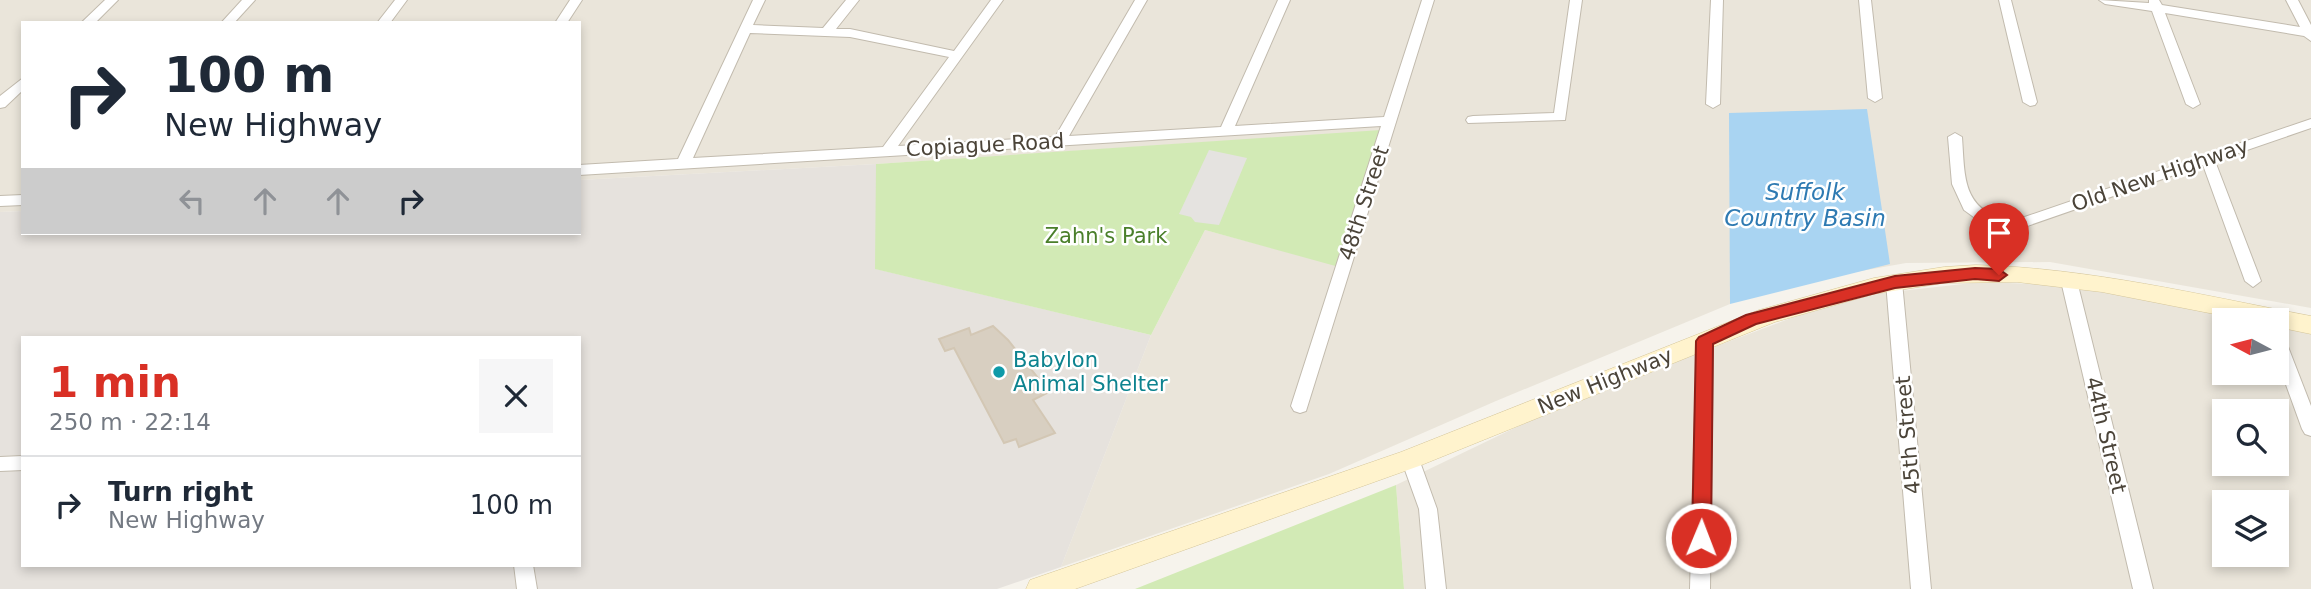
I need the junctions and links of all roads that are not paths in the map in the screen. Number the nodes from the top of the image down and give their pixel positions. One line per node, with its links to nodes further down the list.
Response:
1 (112, 0): 18 (street)
2 (249, 0): 19 (street)
3 (401, 0): 20 (street)
4 (576, 0): 21 (street)
5 (759, 0): 22 (street)
6 (853, 0): 23 (street)
7 (996, 0): 25 (street)
8 (1141, 0): 37 (street)
9 (1284, 0): 35 (street)
10 (1428, 0): 33 (street, 48th Street)
11 (1576, 0): 32 (street)
12 (1717, 0): 30 (street)
13 (1865, 0): 27 (street)
14 (2005, 0): 28 (street)
15 (2105, 0): 17 (street)
16 (2292, 0): 24 (street)
17 (2155, 4): 24 (street); 31 (street)
18 (89, 21)
19 (229, 21)
20 (385, 21)
21 (562, 21)
22 (746, 29): 23 (street); 40 (street)
23 (827, 31): 25 (street)
24 (2310, 34)
25 (956, 55): 38 (street)
26 (21, 84): 29 (street)
27 (1875, 98)
28 (2030, 102)
29 (0, 104)
30 (1713, 104)
31 (2193, 104)
32 (1473, 120)
33 (1390, 121): 35 (street, Copiague Road); 52 (street, 48th Street)
34 (2311, 123): 39 (street, Old New Highway)
35 (1226, 130): 37 (street, Copiague Road)
36 (1955, 137): 39 (street, Old New Highway)
37 (1059, 141): 38 (street, Copiague Road)
38 (887, 151): 40 (street, Copiague Road)
39 (2207, 158): 45 (street)
40 (683, 164): 41 (street, Copiague Road)
41 (581, 170)
42 (21, 200): 43 (street)
43 (0, 201)
44 (2069, 281): 46 (main road, New Highway); 47 (main road, New Highway); 63 (street, 44th Street)
45 (2253, 281)
46 (1895, 282): 50 (main road, New Highway); 62 (street, 45th Street)
47 (2212, 308)
48 (2289, 322): 49 (main road, New Highway)
49 (2311, 325)
50 (1704, 341): 54 (main road, New Highway); 61 (street)
51 (2289, 371): 53 (street)
52 (1300, 406)
53 (2311, 429)
54 (1410, 459): 59 (main road, New Highway); 60 (street)
55 (21, 463): 56 (street)
56 (0, 464)
57 (523, 567): 58 (street)
58 (527, 589)
59 (1040, 589)
60 (1436, 589)
61 (1700, 589)
62 (1922, 589)
63 (2143, 589)

